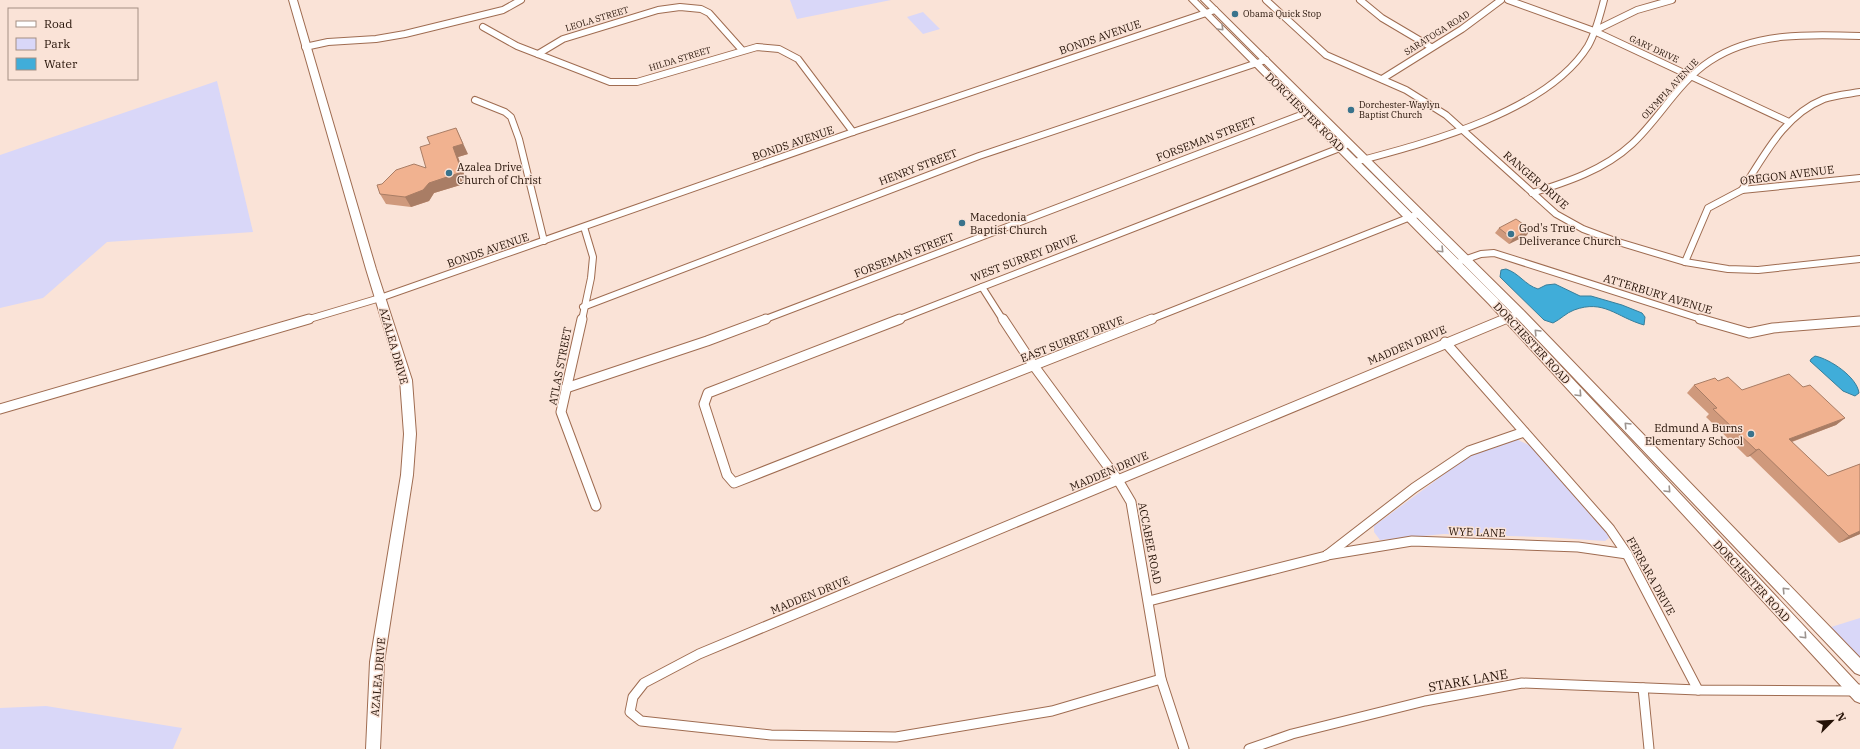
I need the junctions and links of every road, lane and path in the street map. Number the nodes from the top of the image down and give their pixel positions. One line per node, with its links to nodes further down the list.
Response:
1 (293, 0): 16 (main road, AZALEA DRIVE)
2 (521, 0): 16 (street)
3 (1193, 0): 12 (main road, DORCHESTER ROAD)
4 (1205, 0): 11 (main road, DORCHESTER ROAD)
5 (1266, 0): 23 (street, RANGER DRIVE)
6 (1360, 0): 17 (street)
7 (1501, 0): 17 (street, SARATOGA ROAD)
8 (1508, 0): 14 (street, GARY DRIVE)
9 (1604, 0): 14 (street)
10 (1672, 0): 14 (street)
11 (1215, 10): 12 (street, BONDS AVENUE); 20 (main road, DORCHESTER ROAD)
12 (1205, 12): 21 (main road, DORCHESTER ROAD, one-way to 21); 29 (street, BONDS AVENUE)
13 (484, 27): 19 (street, HILDA STREET)
14 (1594, 31): 22 (street, GARY DRIVE); 28 (street)
15 (1860, 36): 22 (street, OLYMPIA AVENUE)
16 (305, 47): 42 (main road, AZALEA DRIVE)
17 (1431, 47): 23 (street, SARATOGA ROAD)
18 (742, 50): 19 (street, HILDA STREET); 19 (street, LEOLA STREET); 29 (street, HILDA STREET)
19 (538, 54)
20 (1266, 60): 21 (street, HENRY STREET); 26 (main road, DORCHESTER ROAD)
21 (1256, 63): 26 (main road, DORCHESTER ROAD); 43 (street, HENRY STREET)
22 (1692, 77): 27 (street, GARY DRIVE); 34 (street, OLYMPIA AVENUE)
23 (1382, 79): 28 (street, RANGER DRIVE)
24 (1860, 92): 27 (street)
25 (475, 100): 37 (street)
26 (1310, 112): 30 (main road, DORCHESTER ROAD); 49 (street, FORSEMAN STREET)
27 (1789, 122): 33 (street)
28 (1464, 130): 31 (street); 34 (street, RANGER DRIVE)
29 (853, 132): 36 (street, BONDS AVENUE)
30 (1344, 146): 31 (main road, DORCHESTER ROAD); 41 (street, WEST SURREY DRIVE)
31 (1359, 161): 35 (main road, DORCHESTER ROAD)
32 (1860, 178): 33 (street, OREGON AVENUE)
33 (1742, 190): 40 (street, OREGON AVENUE)
34 (1532, 193): 40 (street, RANGER DRIVE)
35 (1414, 216): 39 (main road, DORCHESTER ROAD); 48 (street, EAST SURREY DRIVE)
36 (584, 227): 37 (street, BONDS AVENUE); 43 (street, ATLAS STREET)
37 (544, 242): 42 (street, BONDS AVENUE)
38 (1860, 259): 40 (street, RANGER DRIVE)
39 (1460, 261): 44 (main road, DORCHESTER ROAD); 45 (main road, DORCHESTER ROAD); 46 (street, ATTERBURY AVENUE)
40 (1685, 262)
41 (982, 287): 48 (street, ACCABEE ROAD); 53 (street, WEST SURREY DRIVE)
42 (380, 298): 50 (street, BONDS AVENUE); 63 (main road, AZALEA DRIVE)
43 (583, 307): 49 (street, ATLAS STREET)
44 (1519, 313): 45 (street, MADDEN DRIVE); 58 (main road, DORCHESTER ROAD, one-way to 44)
45 (1508, 317): 47 (street, MADDEN DRIVE); 62 (main road, DORCHESTER ROAD, one-way to 62)
46 (1860, 321)
47 (1445, 342): 51 (street, FERRARA DRIVE); 52 (street, MADDEN DRIVE)
48 (1034, 366): 52 (street, ACCABEE ROAD); 53 (street, EAST SURREY DRIVE)
49 (566, 388): 54 (street, ATLAS STREET)
50 (0, 409)
51 (1524, 432): 55 (street, FERRARA DRIVE); 56 (street, WYE LANE)
52 (1118, 480): 57 (street, ACCABEE ROAD); 59 (street, MADDEN DRIVE)
53 (734, 483)
54 (596, 506)
55 (1627, 554): 56 (street, WYE LANE); 61 (street, FERRARA DRIVE)
56 (1326, 556): 57 (street, WYE LANE)
57 (1149, 601): 59 (street, ACCABEE ROAD)
58 (1860, 668)
59 (1161, 679): 64 (street, ACCABEE ROAD)
60 (1643, 688): 61 (street, STARK LANE); 65 (street, STARK LANE); 66 (street)
61 (1698, 690): 62 (street)
62 (1858, 692)
63 (373, 749)
64 (1184, 749)
65 (1249, 749)
66 (1649, 749)

